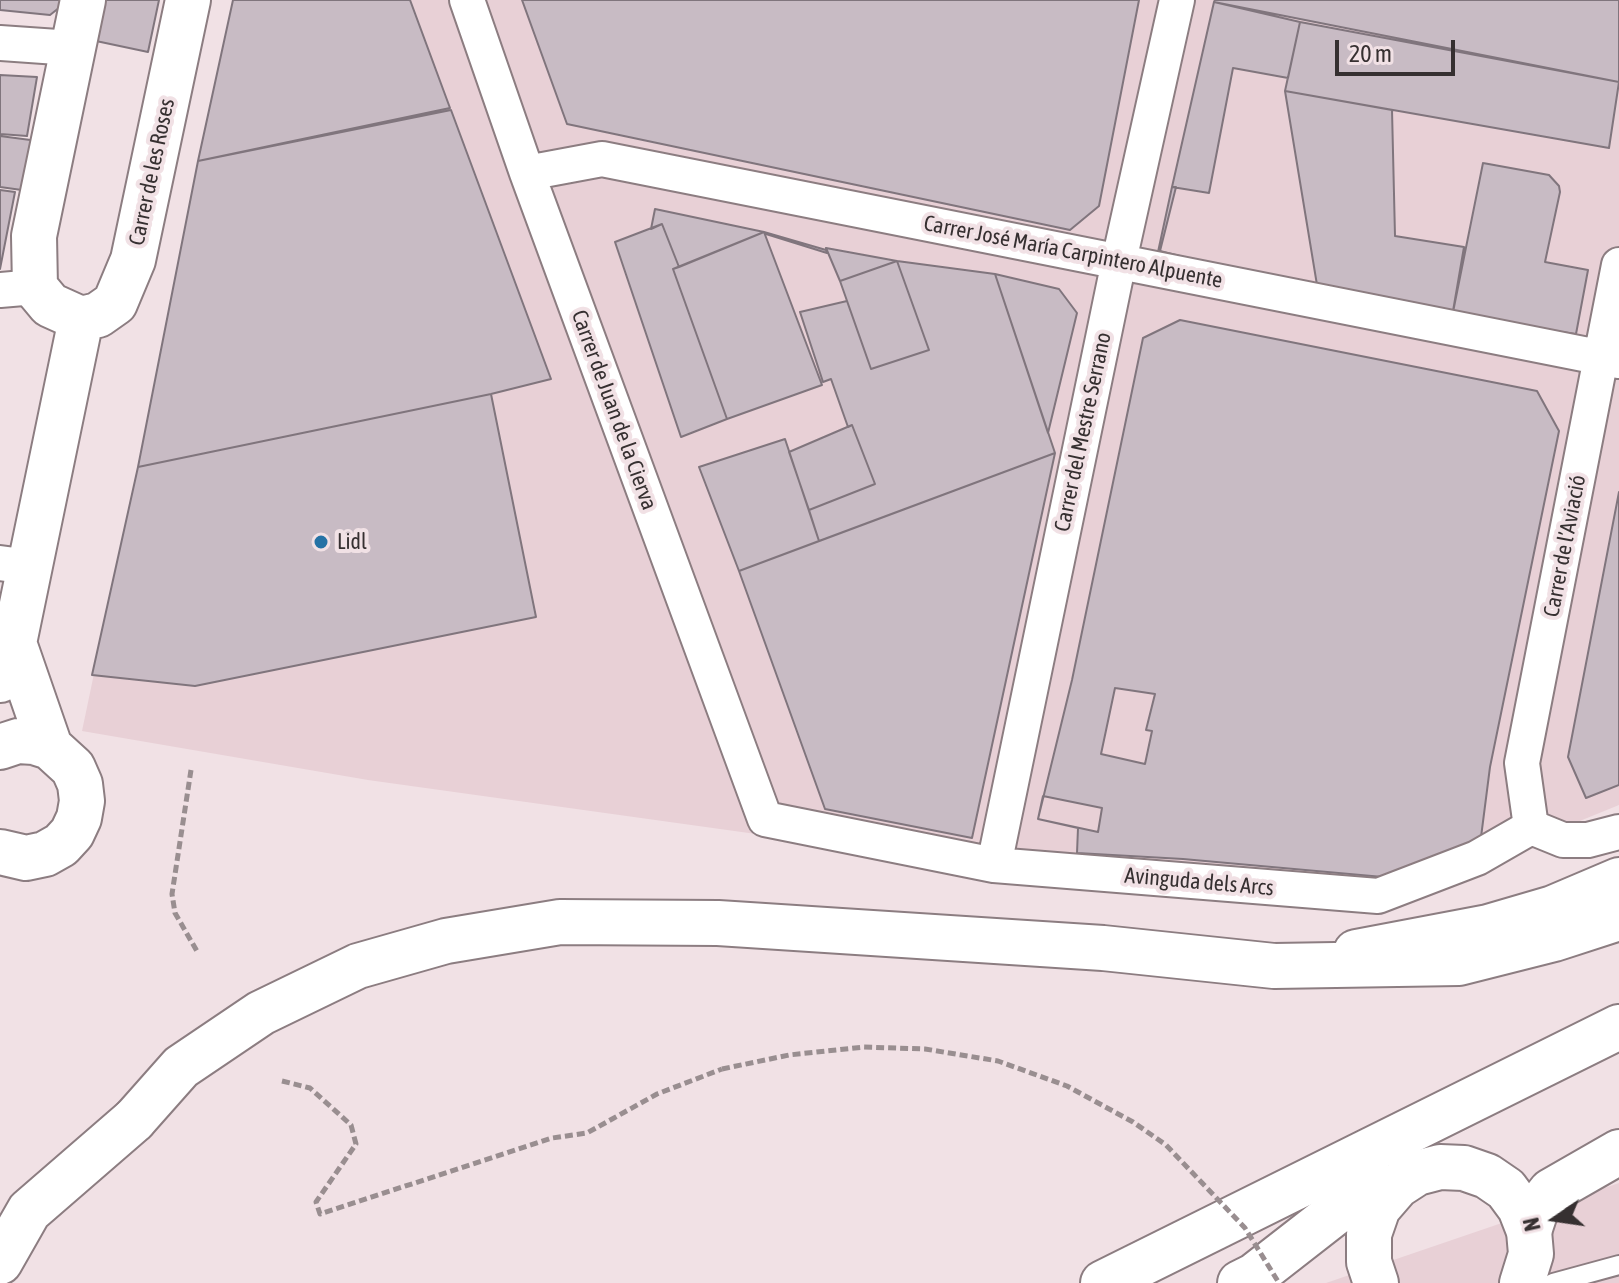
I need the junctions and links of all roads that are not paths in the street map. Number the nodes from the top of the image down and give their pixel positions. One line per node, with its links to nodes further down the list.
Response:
1 (83, 0): 6 (main road)
2 (188, 0): 11 (main road, Carrer de les Roses)
3 (467, 0): 7 (street, Carrer de Juan de la Cierva)
4 (1177, 0): 8 (street, Carrer del Mestre Serrano)
5 (0, 43): 6 (street)
6 (72, 48): 10 (main road)
7 (527, 173): 8 (street, Carrer José María Carpintero Alpuente); 17 (street, Carrer de Juan de la Cierva)
8 (1119, 261): 12 (street, Carrer José María Carpintero Alpuente); 21 (street, Carrer del Mestre Serrano)
9 (1619, 265): 12 (street, Carrer de l’Aviació)
10 (17, 288): 11 (main road)
11 (81, 319): 13 (main road)
12 (1611, 359): 18 (street, Carrer de l’Aviació)
13 (15, 565): 14 (main road)
14 (7, 662): 16 (main road)
15 (0, 747): 16 (main road)
16 (50, 747): 20 (main road)
17 (765, 819): 21 (street, Avinguda dels Arcs)
18 (1531, 827): 19 (street); 21 (street, Avinguda dels Arcs)
19 (1619, 832)
20 (0, 852)
21 (994, 865)
22 (1619, 880): 24 (main road)
23 (1619, 918): 24 (main road)
24 (1274, 966): 28 (main road)
25 (1619, 1027): 32 (main road)
26 (1619, 1152): 29 (main road)
27 (1397, 1186): 29 (main road); 33 (main road); 34 (main road)
28 (0, 1262)
29 (1534, 1263): 31 (lane); 31 (lane)
30 (1619, 1265): 31 (lane)
31 (1577, 1274)
32 (1103, 1283)
33 (1240, 1283)
34 (1376, 1283)

